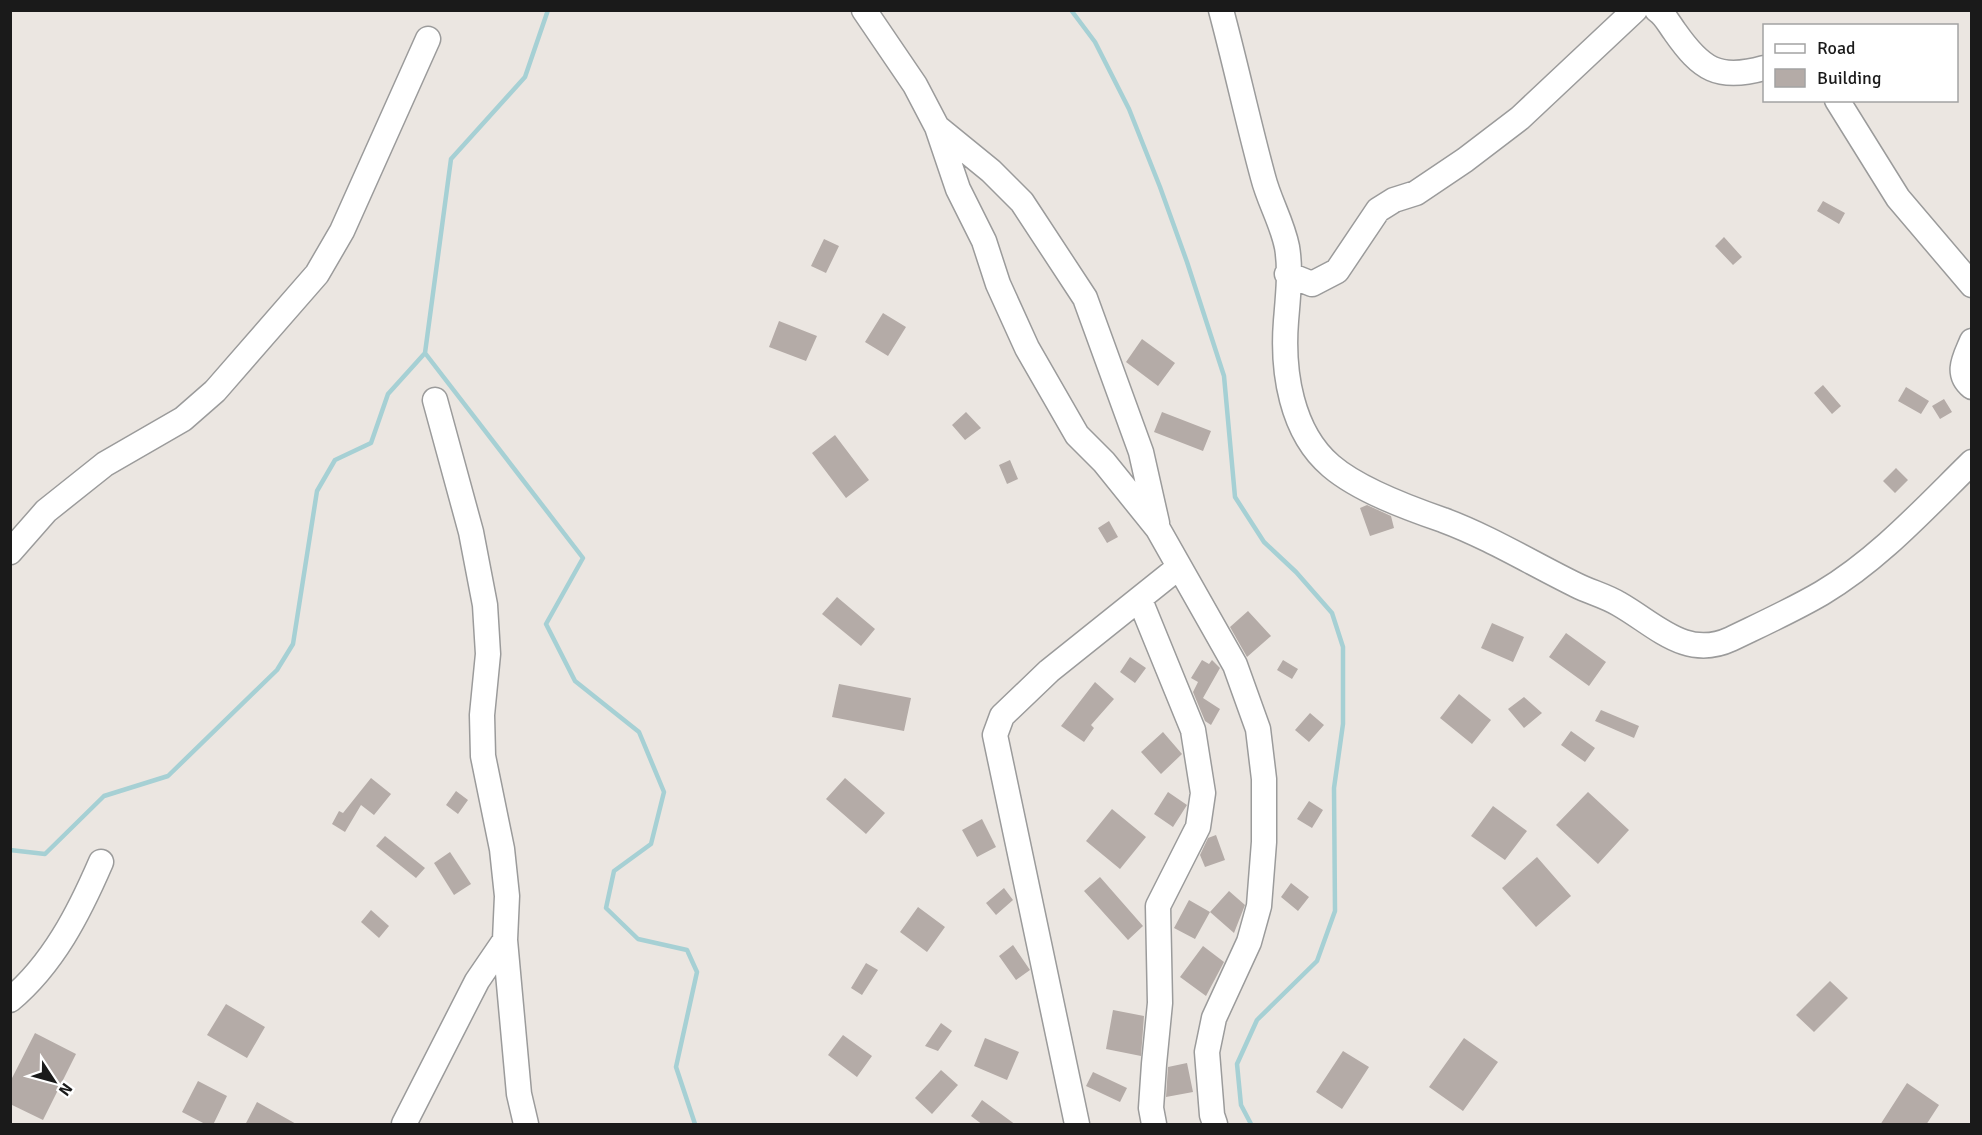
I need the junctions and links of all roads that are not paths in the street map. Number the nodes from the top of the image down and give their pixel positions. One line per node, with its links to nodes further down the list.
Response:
1 (864, 10): 8 (street)
2 (1221, 10): 9 (street)
3 (1657, 10): 6 (street)
4 (1634, 11): 10 (street)
5 (428, 39): 18 (street)
6 (1763, 68)
7 (1838, 102): 11 (street)
8 (937, 127): 17 (street); 17 (street)
9 (1287, 274): 10 (street); 12 (street)
10 (1319, 283): 12 (street)
11 (1971, 285)
12 (1286, 319): 16 (street)
13 (1971, 341): 14 (street)
14 (1971, 387)
15 (435, 400): 22 (street)
16 (1971, 462)
17 (1158, 529): 19 (street)
18 (10, 552)
19 (1179, 567): 20 (street); 28 (street)
20 (1140, 600): 26 (street); 27 (street)
21 (101, 862): 23 (street)
22 (505, 940): 24 (street); 25 (street)
23 (10, 1000)
24 (404, 1125)
25 (526, 1125)
26 (1077, 1125)
27 (1154, 1125)
28 (1215, 1125)

